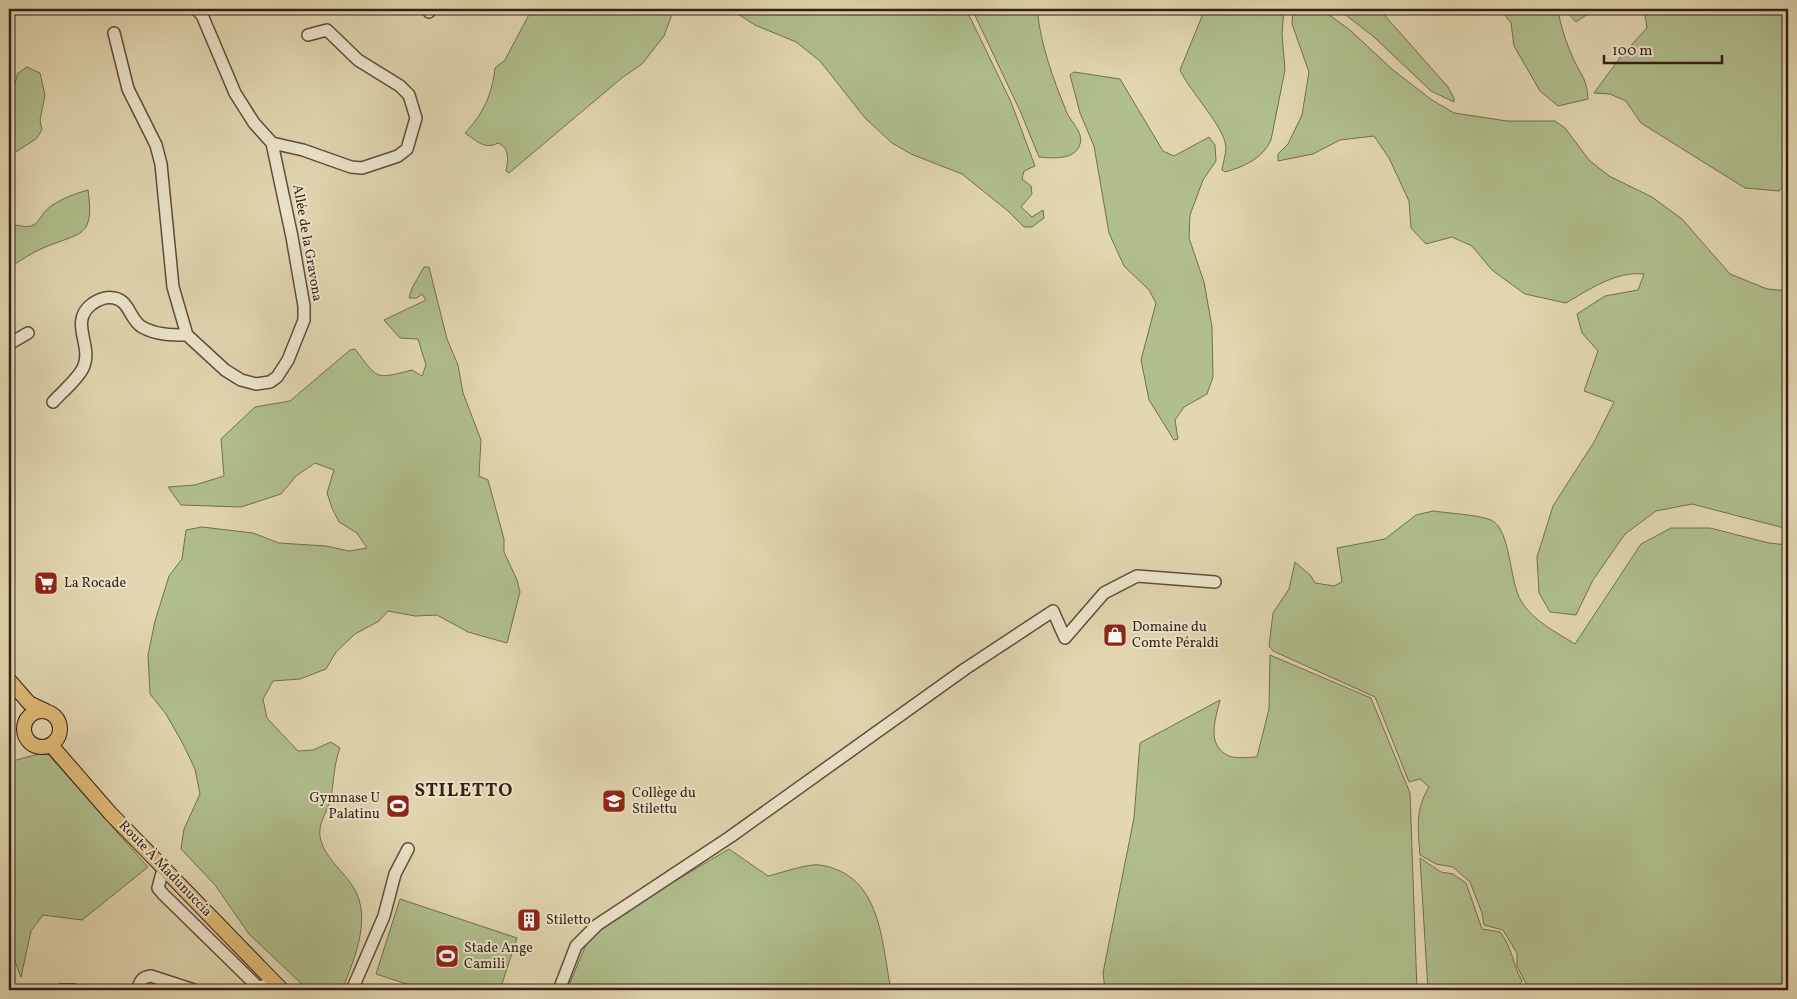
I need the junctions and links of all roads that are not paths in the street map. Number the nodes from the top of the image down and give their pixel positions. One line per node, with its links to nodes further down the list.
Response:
1 (196, 9): 4 (street, Allée de la Gravona)
2 (114, 33): 6 (street, Allée de la Gravona)
3 (308, 35): 4 (street)
4 (272, 144): 6 (street, Allée de la Gravona)
5 (28, 333): 7 (street)
6 (187, 334): 8 (street)
7 (9, 344)
8 (53, 402)
9 (1215, 582): 24 (street)
10 (9, 680): 12 (main road)
11 (9, 693): 13 (main road)
12 (46, 711): 13 (main road); 14 (main road)
13 (30, 715): 14 (main road)
14 (51, 745): 16 (main road, Route À Madunuccia)
15 (408, 849): 23 (street)
16 (163, 869): 17 (main road, Route À Madunuccia); 18 (street)
17 (277, 985): 18 (street)
18 (258, 989)
19 (61, 990): 20 (street)
20 (73, 990)
21 (138, 990): 22 (street)
22 (194, 990)
23 (352, 990)
24 (559, 990)

